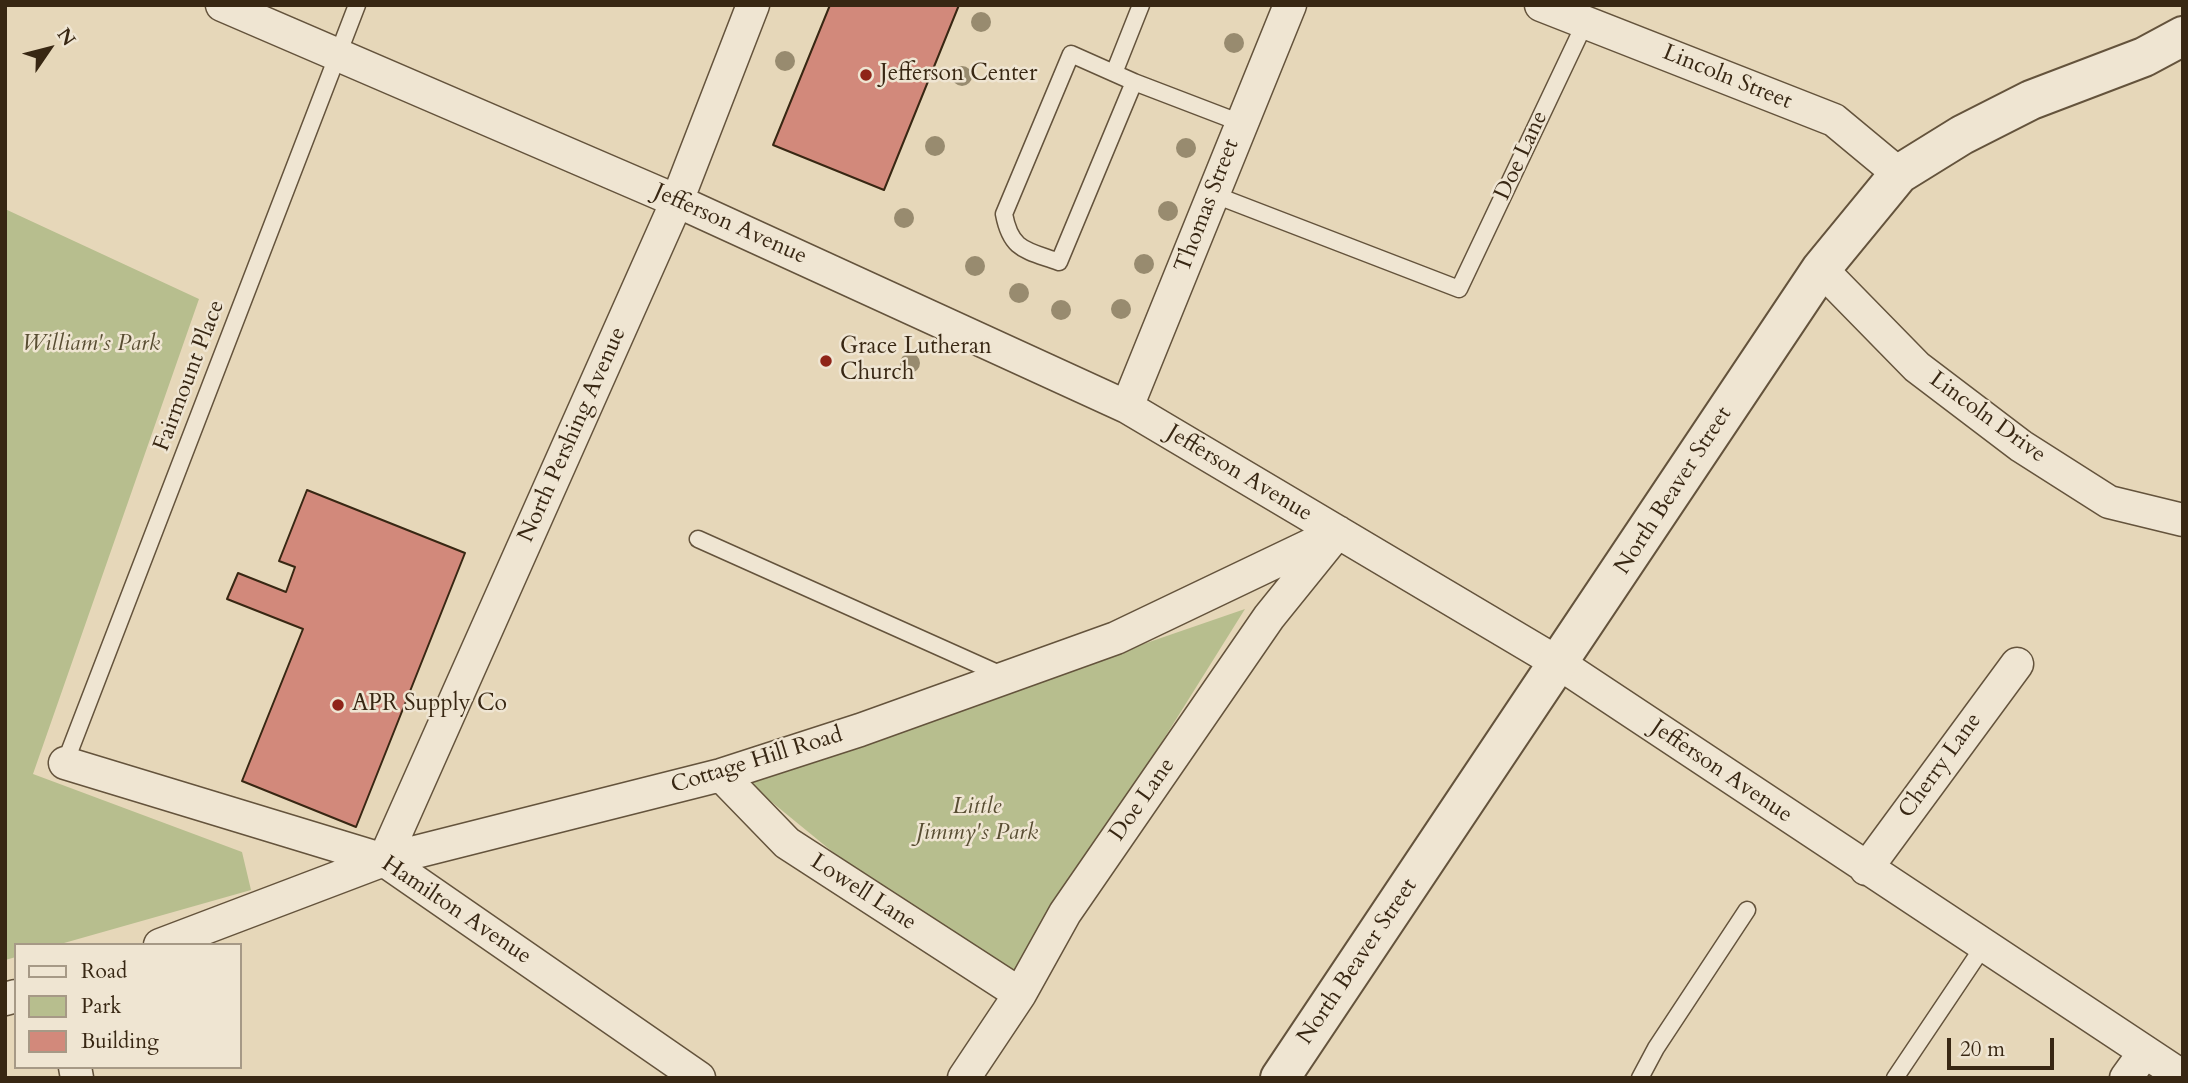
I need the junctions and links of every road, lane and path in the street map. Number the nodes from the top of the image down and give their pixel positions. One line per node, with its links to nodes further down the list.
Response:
1 (222, 5): 9 (street, Jefferson Avenue)
2 (357, 5): 9 (lane, Fairmount Place)
3 (752, 5): 15 (street, North Pershing Avenue)
4 (1141, 5): 10 (lane)
5 (1290, 5): 12 (street, Thomas Street)
6 (1541, 5): 7 (street, Lincoln Street)
7 (1585, 23): 13 (street, Lincoln Street); 14 (lane, Doe Lane)
8 (2183, 36): 13 (street, North Beaver Street)
9 (339, 55): 15 (street, Jefferson Avenue); 24 (lane, Fairmount Place)
10 (1114, 73): 11 (lane); 11 (lane)
11 (1133, 82): 12 (lane)
12 (1241, 123): 14 (street, Thomas Street)
13 (1899, 174): 16 (street, North Beaver Street)
14 (1215, 195): 17 (street, Thomas Street)
15 (677, 201): 17 (street, Jefferson Avenue); 26 (street, North Pershing Avenue)
16 (1821, 269): 18 (street, Lincoln Drive); 21 (street, North Beaver Street)
17 (1127, 407): 19 (street, Jefferson Avenue)
18 (2183, 520)
19 (1338, 532): 21 (street, Jefferson Avenue); 23 (street, Cottage Hill Road); 31 (street, Doe Lane)
20 (698, 539): 23 (lane)
21 (1560, 664): 27 (street, Jefferson Avenue); 36 (street, North Beaver Street)
22 (2017, 664): 27 (street, Cherry Lane)
23 (1006, 677): 25 (street, Cottage Hill Road)
24 (65, 763): 26 (street, Hamilton Avenue)
25 (721, 775): 26 (street, Cottage Hill Road); 31 (street, Lowell Lane)
26 (384, 860): 29 (street, Cottage Hill Road); 34 (street, Hamilton Avenue)
27 (1866, 869): 30 (street, Jefferson Avenue)
28 (1747, 910): 37 (lane)
29 (165, 943)
30 (1983, 947): 32 (street, Jefferson Avenue); 38 (lane)
31 (1020, 994): 35 (street, Doe Lane)
32 (2144, 1052): 33 (street, Jefferson Avenue); 39 (street)
33 (2183, 1077)
34 (699, 1078)
35 (964, 1078)
36 (1280, 1078)
37 (1640, 1078)
38 (1895, 1078)
39 (2126, 1078)

